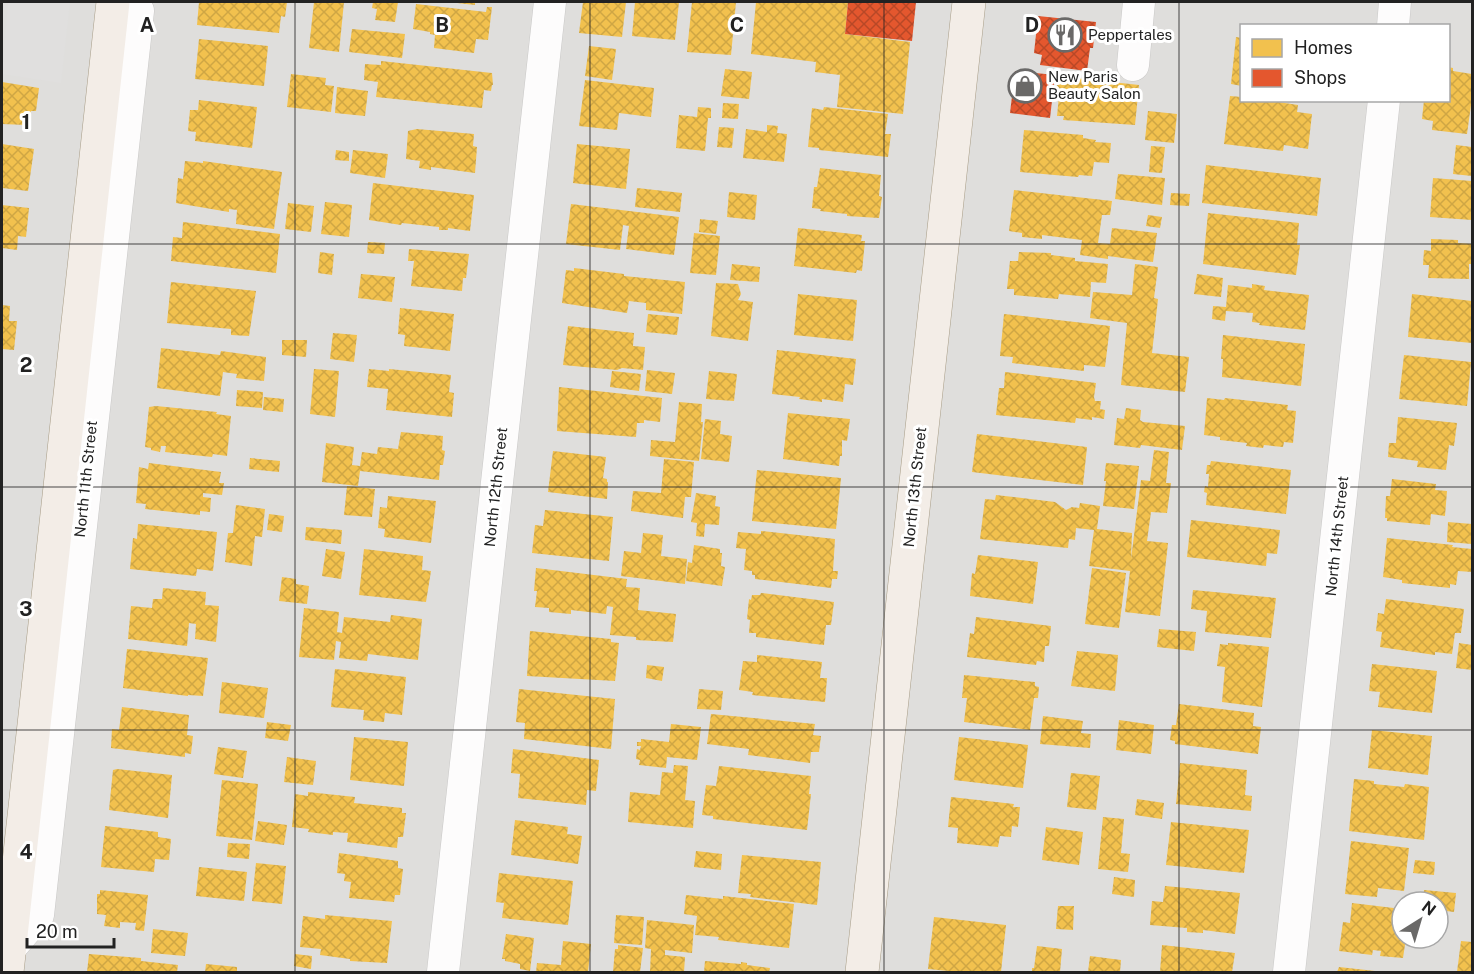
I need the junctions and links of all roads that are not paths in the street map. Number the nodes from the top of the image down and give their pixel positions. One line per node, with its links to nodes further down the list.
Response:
1 (113, 2): 10 (main road, North 11th Street)
2 (129, 2): 10 (street, North 11th Street)
3 (550, 2): 11 (street, North 12th Street)
4 (969, 2): 12 (main road, North 13th Street)
5 (1139, 2): 8 (street)
6 (1395, 2): 7 (street)
7 (1393, 24)
8 (1133, 65)
9 (1384, 102): 13 (street, North 14th Street)
10 (8, 961)
11 (443, 972)
12 (862, 972)
13 (1289, 972)

